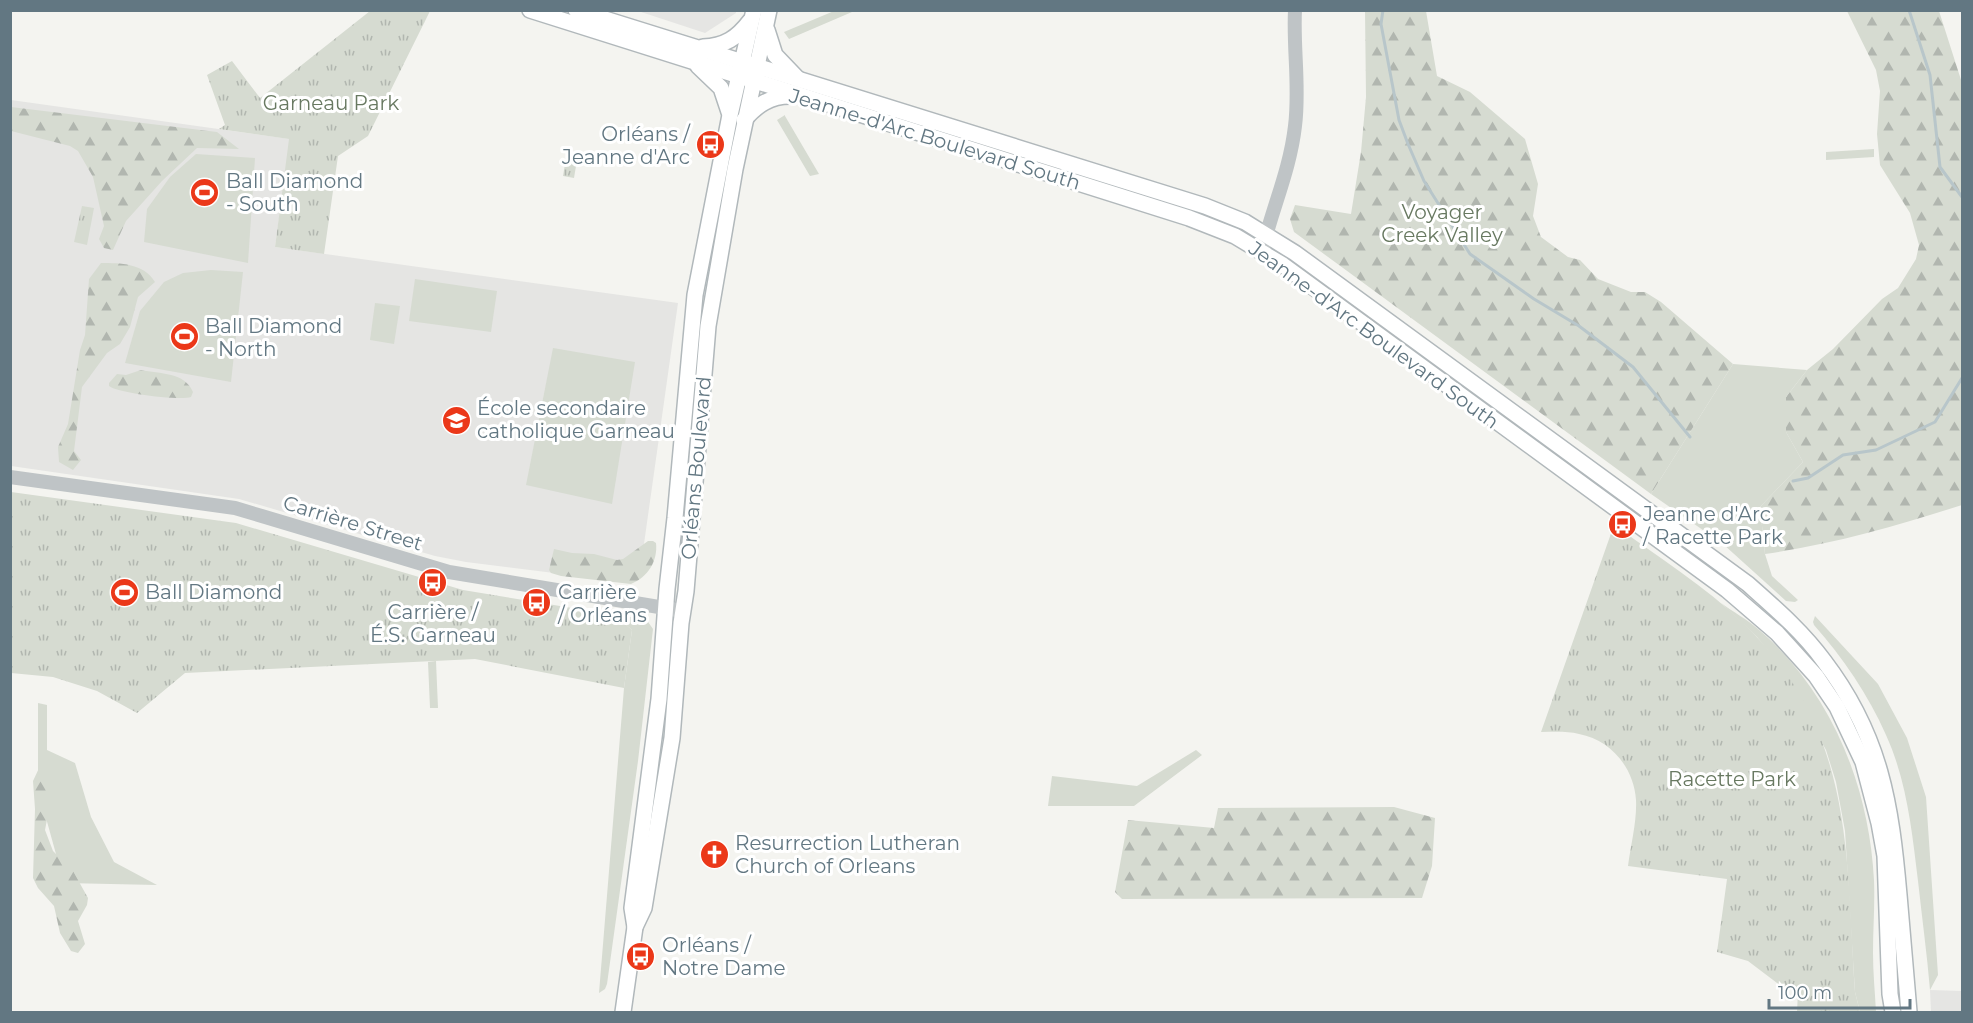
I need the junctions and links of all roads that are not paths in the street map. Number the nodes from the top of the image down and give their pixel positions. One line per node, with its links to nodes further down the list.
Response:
1 (530, 10): 5 (main road, Jeanne-d'Arc Boulevard South)
2 (576, 10): 5 (main road, Jeanne-d'Arc Boulevard South)
3 (1295, 10): 9 (street)
4 (760, 16): 5 (main road); 6 (main road, Orléans Boulevard); 7 (main road)
5 (694, 55): 6 (main road, Jeanne-d'Arc Boulevard South); 8 (main road)
6 (747, 72): 7 (main road, Jeanne-d'Arc Boulevard South); 8 (main road, Orléans Boulevard)
7 (802, 90): 8 (main road); 9 (main road, Jeanne-d'Arc Boulevard South); 10 (main road, Jeanne-d'Arc Boulevard South)
8 (737, 118): 12 (main road, Orléans Boulevard); 13 (main road, Orléans Boulevard)
9 (1266, 234): 10 (street); 14 (main road, Jeanne-d'Arc Boulevard South)
10 (1262, 251): 15 (main road, Jeanne-d'Arc Boulevard South)
11 (10, 477): 12 (street, Carrière Street)
12 (666, 607): 13 (street, Carrière Street); 16 (main road, Orléans Boulevard)
13 (683, 611): 16 (main road, Orléans Boulevard)
14 (1789, 620): 15 (main road); 19 (main road, Jeanne-d'Arc Boulevard South)
15 (1777, 633): 18 (main road, Jeanne-d'Arc Boulevard South)
16 (635, 927): 17 (main road, Orléans Boulevard)
17 (623, 1012)
18 (1893, 1012)
19 (1909, 1012)

